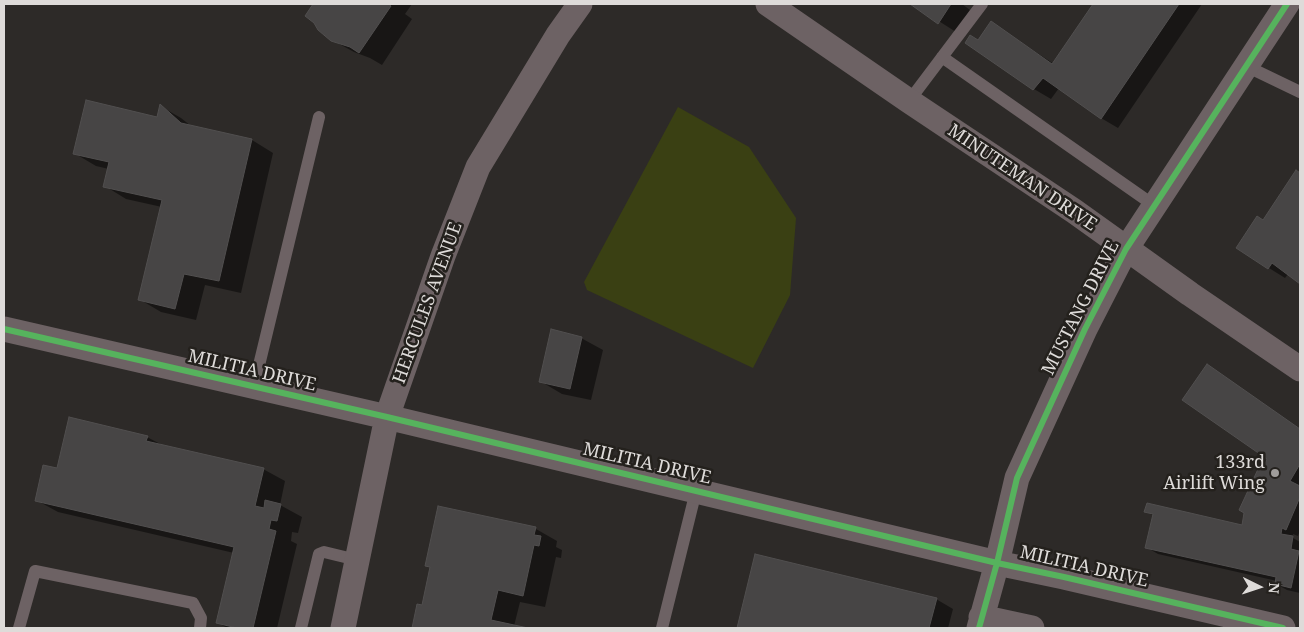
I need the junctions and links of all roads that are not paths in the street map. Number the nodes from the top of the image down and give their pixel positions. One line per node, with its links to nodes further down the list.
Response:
1 (580, 4): 15 (street, HERCULES AVENUE)
2 (768, 4): 8 (street, MINUTEMAN DRIVE)
3 (982, 4): 5 (lane)
4 (1287, 4): 6 (street, MUSTANG DRIVE)
5 (942, 57): 8 (lane); 10 (lane)
6 (1246, 66): 7 (lane); 10 (street, MUSTANG DRIVE)
7 (1300, 92)
8 (909, 101): 11 (street, MINUTEMAN DRIVE)
9 (319, 117): 14 (lane)
10 (1154, 206): 11 (street, MUSTANG DRIVE)
11 (1126, 249): 13 (street, MINUTEMAN DRIVE); 18 (street, MUSTANG DRIVE)
12 (4, 328): 14 (street, MILITIA DRIVE)
13 (1300, 370)
14 (254, 386): 15 (street, MILITIA DRIVE)
15 (387, 417): 16 (street, MILITIA DRIVE); 17 (street, HERCULES AVENUE)
16 (696, 491): 18 (street, MILITIA DRIVE); 25 (lane)
17 (357, 560): 23 (lane); 24 (street, HERCULES AVENUE)
18 (997, 563): 19 (street, MILITIA DRIVE); 20 (street, MUSTANG DRIVE)
19 (1201, 619): 27 (street, MILITIA DRIVE)
20 (980, 622): 26 (street)
21 (19, 628): 22 (lane)
22 (200, 628)
23 (301, 628)
24 (343, 628)
25 (662, 628)
26 (1032, 628)
27 (1282, 628)

